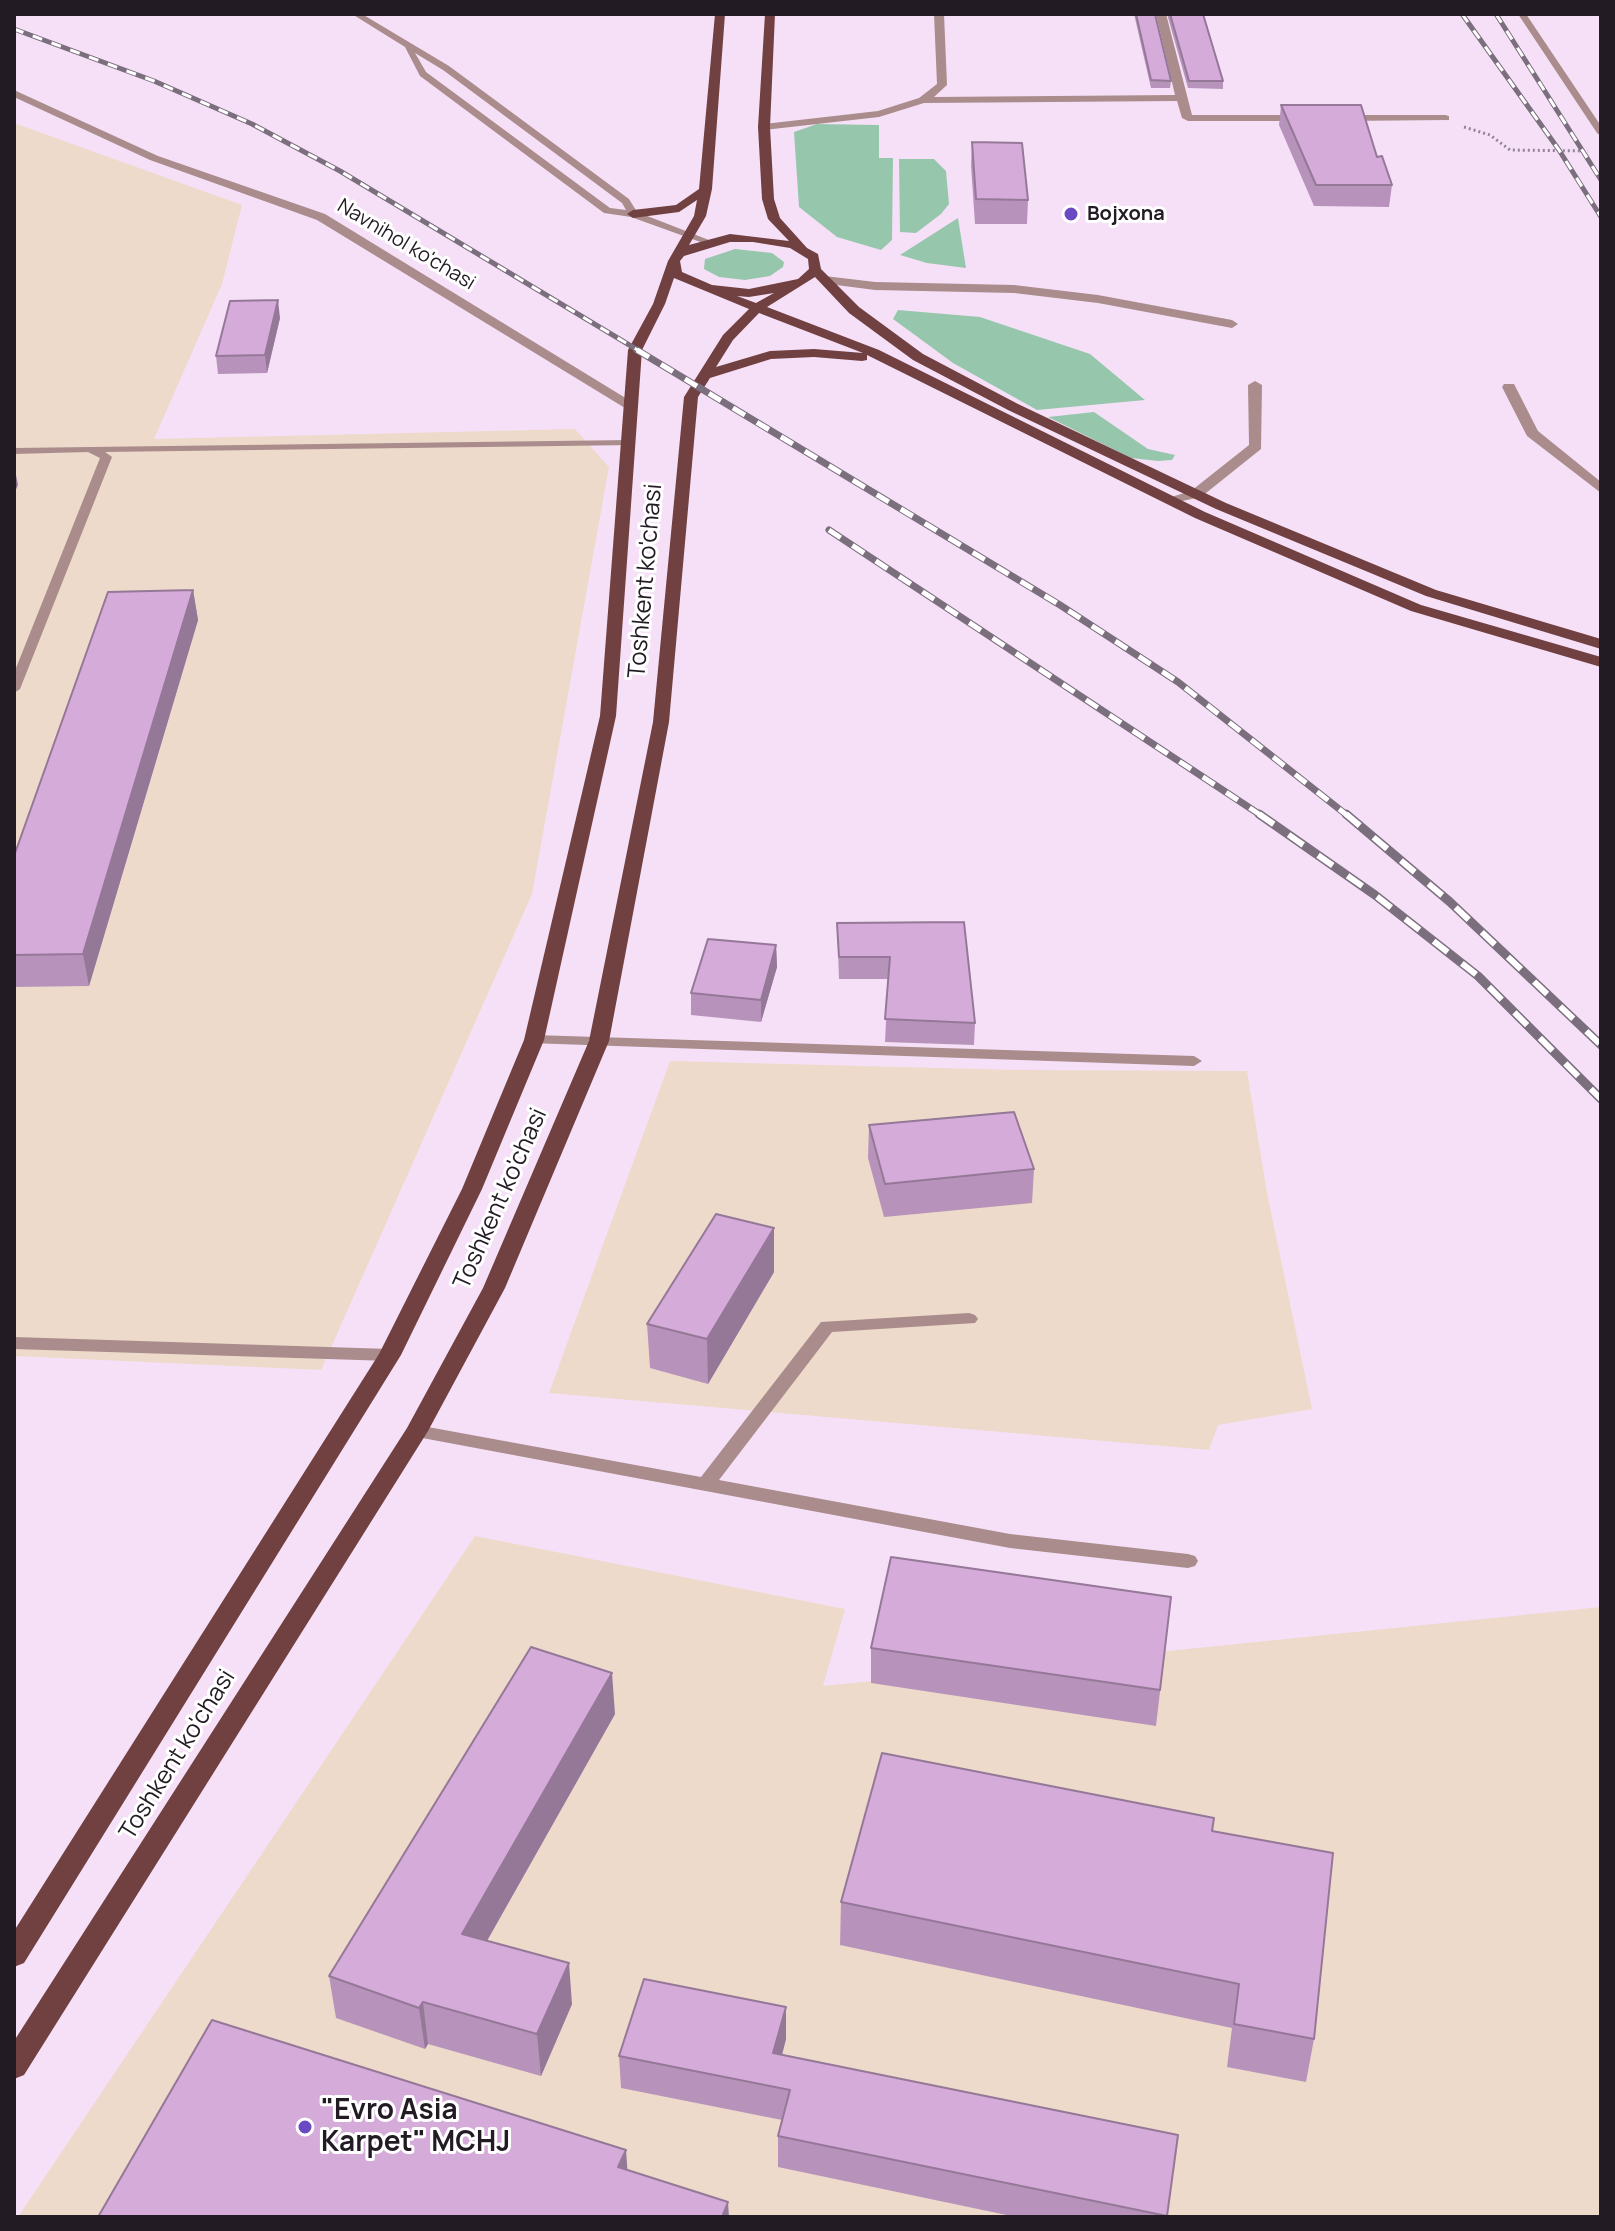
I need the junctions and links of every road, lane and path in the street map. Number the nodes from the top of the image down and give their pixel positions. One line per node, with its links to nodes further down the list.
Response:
1 (356, 14): 7 (lane)
2 (720, 14): 15 (main road, Toshkent ko'chasi)
3 (770, 14): 12 (main road)
4 (939, 14): 10 (street)
5 (1161, 14): 9 (street)
6 (1522, 14): 13 (lane)
7 (408, 48): 16 (lane); 16 (lane)
8 (14, 93): 30 (street, Navnihol ko'chasi)
9 (1181, 98): 10 (street); 11 (street)
10 (923, 100): 12 (street)
11 (1445, 118): 14 (path)
12 (764, 127): 19 (main road)
13 (1601, 133)
14 (1592, 152)
15 (706, 189): 16 (main road); 17 (main road, Toshkent ko'chasi)
16 (633, 214): 17 (lane)
17 (688, 236): 18 (lane); 20 (main road, Toshkent ko'chasi)
18 (709, 242): 19 (main road); 20 (main road)
19 (808, 252): 21 (main road)
20 (674, 261): 23 (main road); 30 (main road, Toshkent ko'chasi)
21 (820, 275): 22 (main road, Toshkent ko'chasi); 25 (street); 35 (main road)
22 (802, 282): 23 (main road); 24 (main road, Toshkent ko'chasi)
23 (709, 289): 24 (main road)
24 (758, 307): 26 (main road); 27 (main road, Toshkent ko'chasi)
25 (1232, 324)
26 (906, 369): 27 (main road); 36 (main road)
27 (702, 376): 41 (main road, Toshkent ko'chasi)
28 (1255, 385): 35 (street)
29 (1509, 387): 34 (street)
30 (630, 405): 31 (main road, Toshkent ko'chasi)
31 (630, 443): 32 (lane); 40 (main road, Toshkent ko'chasi)
32 (90, 449): 33 (lane); 39 (lane)
33 (14, 451)
34 (1601, 489)
35 (1196, 494): 36 (street); 37 (main road)
36 (1173, 501): 38 (main road)
37 (1598, 641)
38 (1601, 662)
39 (14, 689)
40 (534, 1040): 41 (lane); 45 (main road, Toshkent ko'chasi)
41 (599, 1041): 42 (lane); 46 (main road, Toshkent ko'chasi)
42 (1194, 1061)
43 (969, 1319): 47 (lane)
44 (14, 1343): 45 (lane)
45 (390, 1355): 49 (main road, Toshkent ko'chasi)
46 (417, 1431): 47 (lane); 51 (main road, Toshkent ko'chasi)
47 (707, 1482): 48 (lane)
48 (1188, 1561)
49 (24, 1926): 50 (main road, Toshkent ko'chasi)
50 (14, 1955)
51 (14, 2066)

